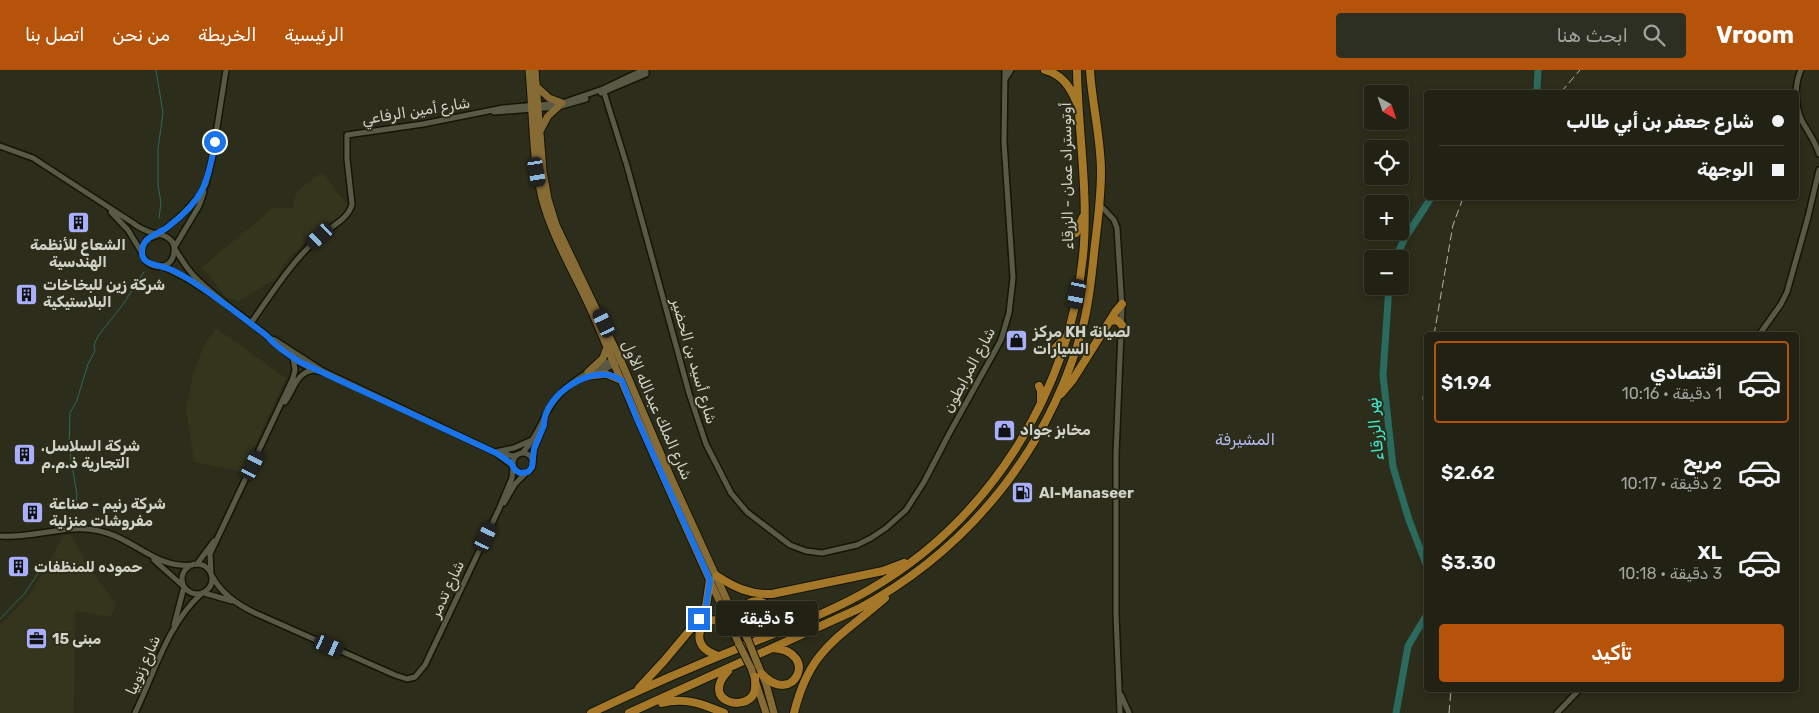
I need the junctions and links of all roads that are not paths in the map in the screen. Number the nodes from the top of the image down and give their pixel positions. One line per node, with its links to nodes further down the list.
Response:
1 (226, 70): 24 (street)
2 (529, 70): 17 (main road, شارع الملك عبدالله الأول)
3 (535, 70): 13 (main road, شارع الملك عبدالله الأول)
4 (1005, 70): 12 (street, شارع المرابطون)
5 (1010, 70): 12 (street, شارع المرابطون)
6 (1046, 70): 18 (highway)
7 (1077, 70): 18 (highway, أوتوستراد عمان - الزرقاء)
8 (1090, 70): 25 (highway, أوتوستراد عمان - الزرقاء)
9 (1801, 70): 15 (street)
10 (645, 71): 11 (street); 14 (street)
11 (638, 72): 14 (street)
12 (1005, 79): 69 (street, شارع المرابطون)
13 (536, 86): 16 (main road); 17 (main road, شارع الملك عبدالله الأول)
14 (603, 90): 16 (street, شارع أمين الرفاعي); 69 (street, شارع أسيد بن الحضير)
15 (1797, 90)
16 (560, 105): 17 (street, شارع أمين الرفاعي); 20 (main road)
17 (535, 108): 20 (main road, شارع الملك عبدالله الأول); 32 (main road, شارع الملك عبدالله الأول); 39 (street, شارع أمين الرفاعي)
18 (1080, 108): 27 (highway, أوتوستراد عمان - الزرقاء)
19 (1799, 110): 22 (street)
20 (540, 134): 32 (main road, شارع الملك عبدالله الأول)
21 (0, 146): 26 (street)
22 (1819, 154)
23 (1819, 170): 41 (street)
24 (204, 189): 31 (street); 33 (street)
25 (1100, 204): 28 (street); 29 (highway, أوتوستراد عمان - الزرقاء)
26 (105, 206): 31 (street); 34 (street)
27 (1084, 213): 30 (highway); 42 (highway, أوتوستراد عمان - الزرقاء)
28 (1108, 214): 29 (street); 37 (street)
29 (1098, 221): 53 (highway, أوتوستراد عمان - الزرقاء)
30 (1076, 234)
31 (158, 235): 33 (street); 34 (street)
32 (559, 239): 44 (main road, شارع الملك عبدالله الأول); 47 (main road, شارع الملك عبدالله الأول)
33 (174, 249): 35 (street); 36 (street)
34 (143, 255): 35 (street)
35 (162, 266): 36 (street)
36 (215, 296): 39 (street)
37 (1122, 304): 38 (highway); 40 (street)
38 (1110, 321): 40 (highway); 53 (highway)
39 (251, 323): 43 (street)
40 (1122, 325): 89 (street)
41 (1761, 332)
42 (1068, 333): 45 (highway); 55 (highway, أوتوستراد عمان - الزرقاء)
43 (271, 339): 46 (street); 49 (street)
44 (607, 347): 47 (main road, شارع الملك عبدالله الأول); 50 (main road)
45 (1054, 349)
46 (293, 357): 48 (street); 54 (street)
47 (616, 360): 50 (street); 51 (main road, شارع الملك عبدالله الأول); 66 (main road, شارع الملك عبدالله الأول)
48 (314, 370): 49 (street); 54 (street)
49 (323, 371): 58 (street)
50 (587, 375): 51 (main road); 56 (street)
51 (622, 381): 66 (main road, شارع الملك عبدالله الأول)
52 (1039, 386): 55 (highway)
53 (1056, 399): 75 (highway, أوتوستراد عمان - الزرقاء)
54 (282, 404): 67 (street)
55 (1040, 407): 63 (highway, أوتوستراد عمان - الزرقاء)
56 (544, 421): 57 (street); 60 (street)
57 (532, 440): 58 (street); 59 (street)
58 (496, 452): 59 (street); 62 (street)
59 (519, 454): 60 (street); 62 (street)
60 (533, 460): 64 (street)
61 (993, 465): 63 (highway)
62 (513, 466): 64 (street); 65 (street, شارع تدمر)
63 (1001, 471): 71 (highway, أوتوستراد عمان - الزرقاء)
64 (526, 473): 65 (street, شارع تدمر)
65 (499, 509): 80 (street, شارع تدمر)
66 (686, 519): 74 (main road, شارع الملك عبدالله الأول)
67 (220, 532): 72 (street); 73 (street)
68 (0, 536): 70 (street)
69 (857, 545)
70 (150, 556): 72 (street); 76 (street)
71 (917, 557): 74 (highway); 83 (highway, أوتوستراد عمان - الزرقاء)
72 (194, 564): 73 (street); 76 (street)
73 (211, 575): 77 (street); 78 (street)
74 (713, 578): 81 (main road, شارع الملك عبدالله الأول); 91 (highway)
75 (900, 584): 84 (highway, أوتوستراد عمان - الزرقاء); 99 (highway)
76 (183, 586): 78 (street); 82 (street, شارع زنوبيا)
77 (221, 590): 79 (street); 80 (street)
78 (202, 593): 79 (street); 82 (street, شارع زنوبيا)
79 (216, 596): 80 (street)
80 (237, 603)
81 (735, 625): 83 (highway); 85 (highway); 87 (main road, شارع الملك عبدالله الأول, bridge); 87 (main road, شارع الملك عبدالله الأول, bridge)
82 (173, 628): 93 (street, شارع زنوبيا)
83 (765, 637): 85 (highway, أوتوستراد عمان - الزرقاء)
84 (773, 648): 86 (highway, أوتوستراد عمان - الزرقاء); 88 (highway)
85 (718, 656): 91 (highway, أوتوستراد عمان - الزرقاء)
86 (732, 666): 88 (highway); 92 (highway, أوتوستراد عمان - الزرقاء)
87 (755, 667): 88 (main road)
88 (759, 676): 97 (main road); 98 (main road)
89 (1120, 690): 100 (street); 101 (street)
90 (1577, 692): 102 (street)
91 (634, 693): 94 (highway, أوتوستراد عمان - الزرقاء)
92 (645, 706): 95 (highway, أوتوستراد عمان - الزرقاء); 96 (highway)
93 (135, 713)
94 (591, 713)
95 (629, 713)
96 (724, 713)
97 (766, 713)
98 (774, 713)
99 (794, 713)
100 (1120, 713)
101 (1129, 713)
102 (1557, 713)

